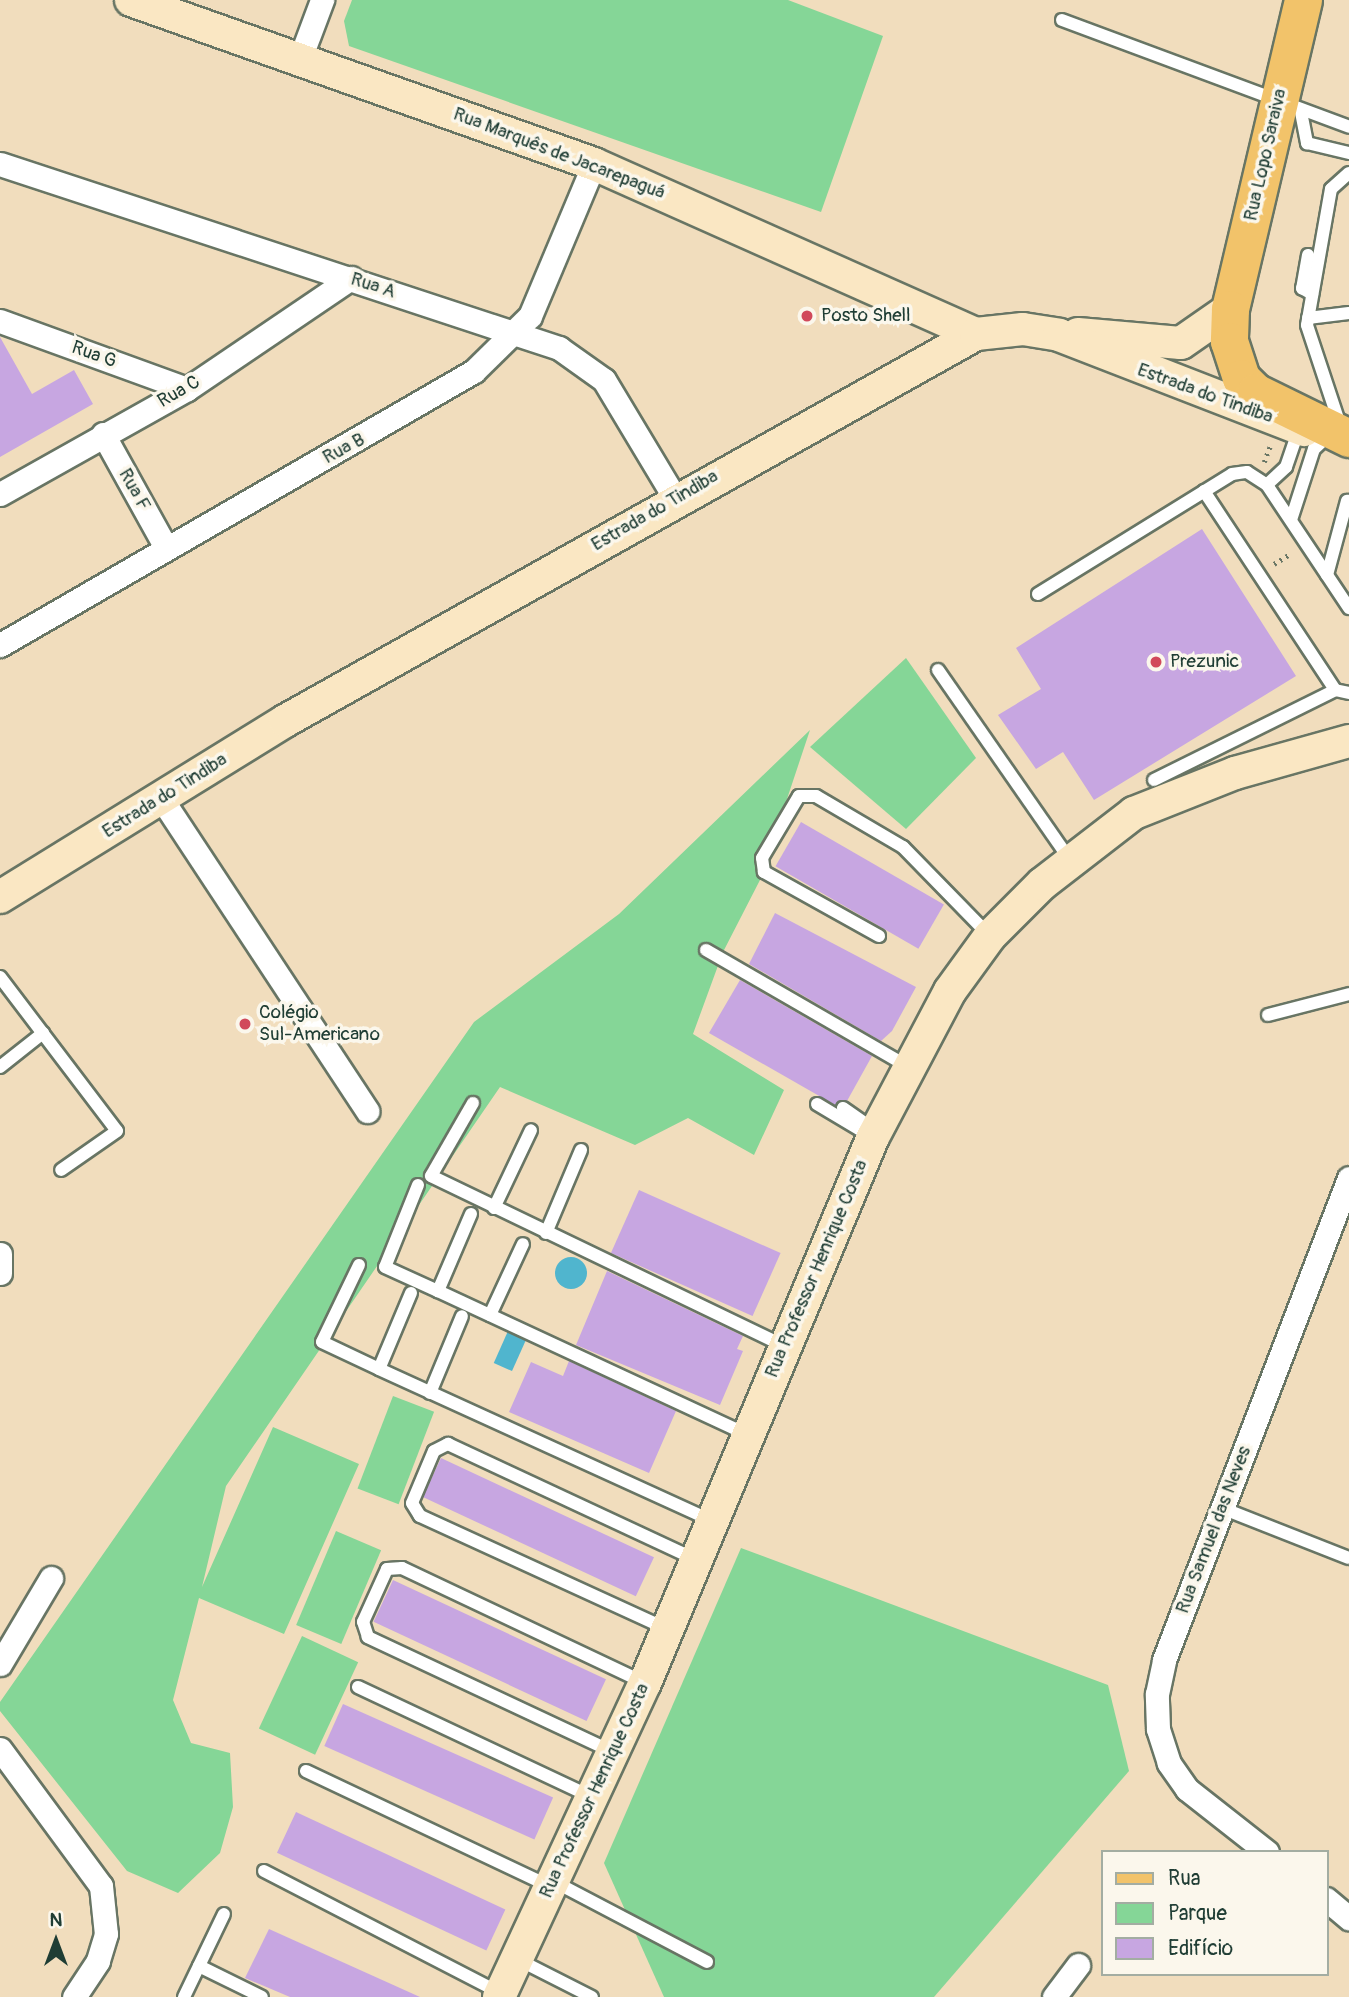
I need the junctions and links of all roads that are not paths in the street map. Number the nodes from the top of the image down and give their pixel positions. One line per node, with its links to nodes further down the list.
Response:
1 (322, 0): 5 (street)
2 (1303, 0): 6 (main road, Rua Lopo Saraiva)
3 (149, 2): 5 (street, Rua Marquês de Jacarepaguá)
4 (1062, 20): 6 (lane)
5 (301, 56): 10 (street, Rua Marquês de Jacarepaguá)
6 (1289, 108): 7 (lane); 8 (lane); 15 (main road, Rua Lopo Saraiva)
7 (1349, 127)
8 (1349, 153)
9 (0, 164): 13 (street, Rua A)
10 (594, 164): 19 (street); 20 (street, Rua Marquês de Jacarepaguá)
11 (1349, 173): 14 (lane)
12 (1308, 255): 14 (lane)
13 (351, 278): 19 (street, Rua A); 22 (street, Rua C)
14 (1312, 294): 17 (lane)
15 (1230, 309): 21 (street); 24 (main road, Rua Lopo Saraiva)
16 (1349, 313): 17 (lane)
17 (1308, 318): 24 (lane)
18 (0, 321): 22 (street, Rua G)
19 (518, 334): 28 (street, Rua A); 32 (street, Rua B)
20 (976, 334): 21 (street, Estrada do Tindiba); 28 (street, Estrada do Tindiba)
21 (1059, 335): 24 (street, Estrada do Tindiba)
22 (187, 388): 23 (street, Rua C)
23 (103, 434): 27 (street, Rua C); 32 (street, Rua F)
24 (1334, 436): 25 (lane); 30 (lane)
25 (1267, 485): 26 (lane); 30 (lane)
26 (1204, 491): 34 (lane); 38 (lane)
27 (0, 494)
28 (676, 500): 42 (street, Estrada do Tindiba)
29 (1348, 501): 31 (lane)
30 (1291, 520): 33 (lane)
31 (1345, 541): 33 (lane)
32 (166, 546): 36 (street, Rua B)
33 (1326, 575): 35 (lane)
34 (1038, 594)
35 (1349, 608)
36 (0, 645)
37 (938, 670): 43 (lane)
38 (1335, 690): 39 (lane); 41 (lane)
39 (1349, 693)
40 (1349, 741): 43 (street, Rua Professor Henrique Costa)
41 (1154, 780)
42 (161, 798): 44 (street, Estrada do Tindiba); 57 (street)
43 (1069, 860): 46 (street, Rua Professor Henrique Costa)
44 (0, 897)
45 (879, 936): 46 (lane)
46 (990, 936): 52 (street, Rua Professor Henrique Costa)
47 (706, 950): 52 (lane)
48 (0, 977): 51 (lane)
49 (1349, 994): 50 (lane)
50 (1268, 1015)
51 (43, 1033): 53 (lane); 61 (lane)
52 (907, 1066): 59 (street, Rua Professor Henrique Costa)
53 (0, 1067)
54 (473, 1103): 64 (lane)
55 (817, 1104): 59 (lane)
56 (843, 1108): 59 (lane)
57 (367, 1111)
58 (531, 1130): 64 (lane)
59 (875, 1133): 75 (street, Rua Professor Henrique Costa)
60 (581, 1150): 66 (lane)
61 (61, 1170)
62 (1349, 1178): 79 (street, Rua Samuel das Neves)
63 (418, 1185): 71 (lane)
64 (494, 1208): 66 (lane)
65 (471, 1214): 71 (lane)
66 (546, 1233): 75 (lane)
67 (523, 1244): 73 (lane)
68 (0, 1254): 70 (street)
69 (359, 1265): 76 (lane)
70 (0, 1273)
71 (438, 1291): 73 (lane)
72 (411, 1293): 76 (lane)
73 (490, 1315): 78 (lane)
74 (462, 1317): 77 (lane)
75 (784, 1346): 78 (street, Rua Professor Henrique Costa)
76 (379, 1369): 77 (lane)
77 (430, 1393): 80 (lane)
78 (748, 1435): 80 (street, Rua Professor Henrique Costa)
79 (1222, 1508): 81 (lane); 92 (street, Rua Samuel das Neves)
80 (711, 1520): 82 (street, Rua Professor Henrique Costa)
81 (1349, 1558)
82 (695, 1560): 84 (street, Rua Professor Henrique Costa); 84 (lane)
83 (51, 1578): 85 (street)
84 (667, 1629): 86 (street, Rua Professor Henrique Costa)
85 (1, 1660)
86 (645, 1683): 89 (street, Rua Professor Henrique Costa); 89 (lane)
87 (358, 1687): 91 (lane)
88 (0, 1749): 103 (street)
89 (614, 1753): 91 (street, Rua Professor Henrique Costa)
90 (306, 1771): 94 (lane)
91 (592, 1797): 94 (street, Rua Professor Henrique Costa)
92 (1264, 1850)
93 (264, 1871): 102 (lane)
94 (552, 1884): 98 (street, Rua Professor Henrique Costa); 99 (lane)
95 (1328, 1901): 97 (street)
96 (224, 1914): 101 (lane)
97 (1349, 1918)
98 (517, 1959): 102 (street, Rua Professor Henrique Costa); 106 (lane)
99 (707, 1962)
100 (1078, 1965): 107 (street)
101 (199, 1966): 104 (lane); 105 (lane)
102 (500, 1995)
103 (74, 1997)
104 (184, 1997)
105 (262, 1997)
106 (592, 1997)
107 (1055, 1997)

